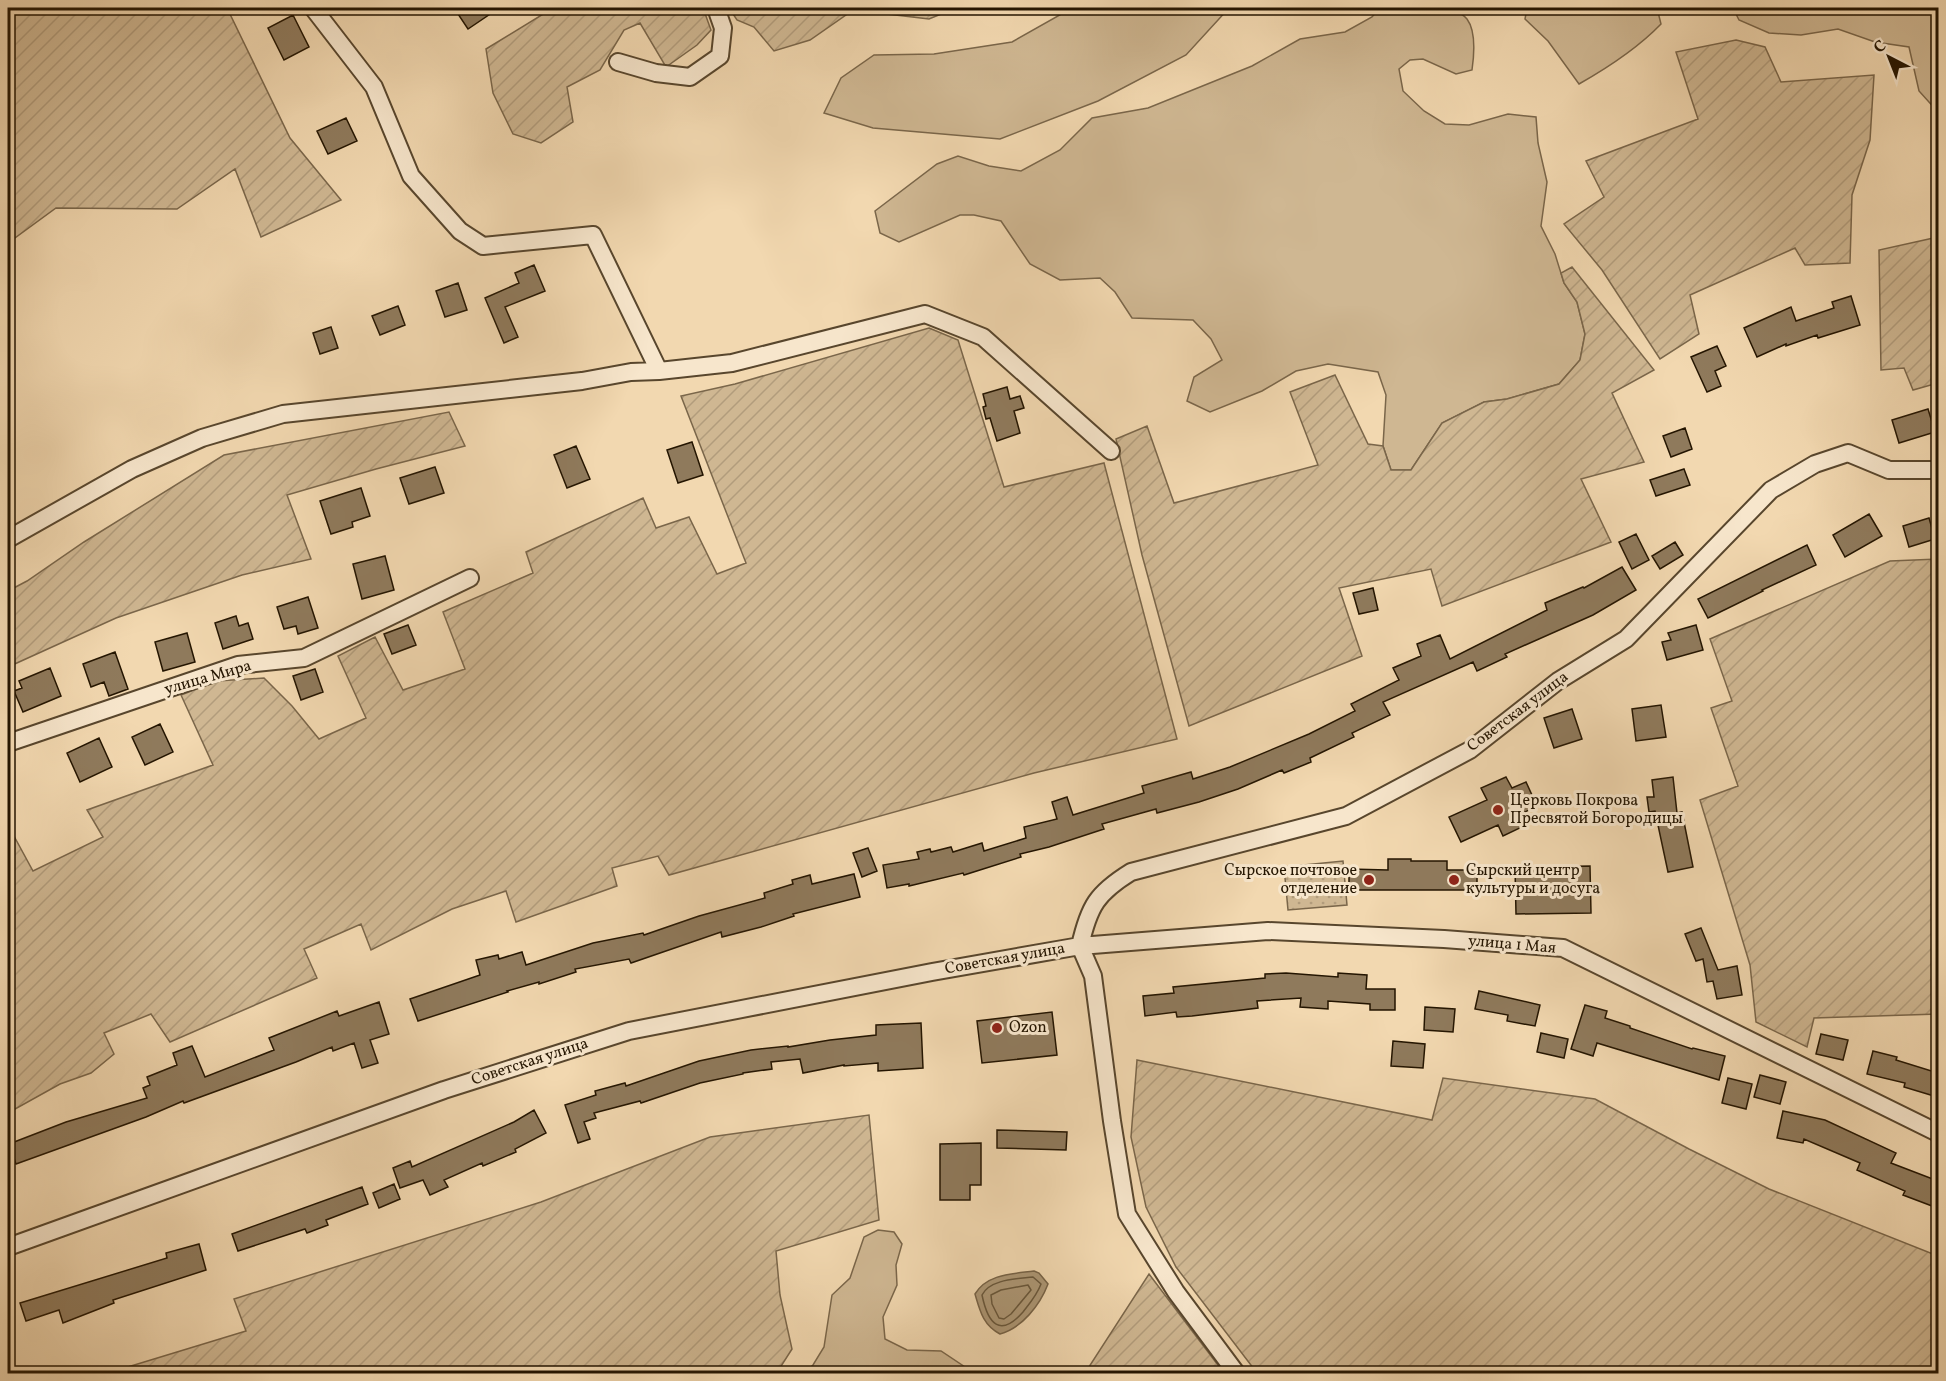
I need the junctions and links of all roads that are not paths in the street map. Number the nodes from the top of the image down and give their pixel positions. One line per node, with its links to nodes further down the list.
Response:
1 (313, 8): 4 (street)
2 (716, 8): 3 (street)
3 (618, 63)
4 (659, 370): 5 (street); 7 (street)
5 (1112, 451)
6 (1938, 470): 10 (street, Советская улица)
7 (8, 539)
8 (470, 578): 9 (street, улица Мира)
9 (8, 743)
10 (1080, 945): 11 (street, улица 1 Мая); 12 (street, Советская улица); 13 (street)
11 (1938, 1133)
12 (8, 1247)
13 (1237, 1374)

